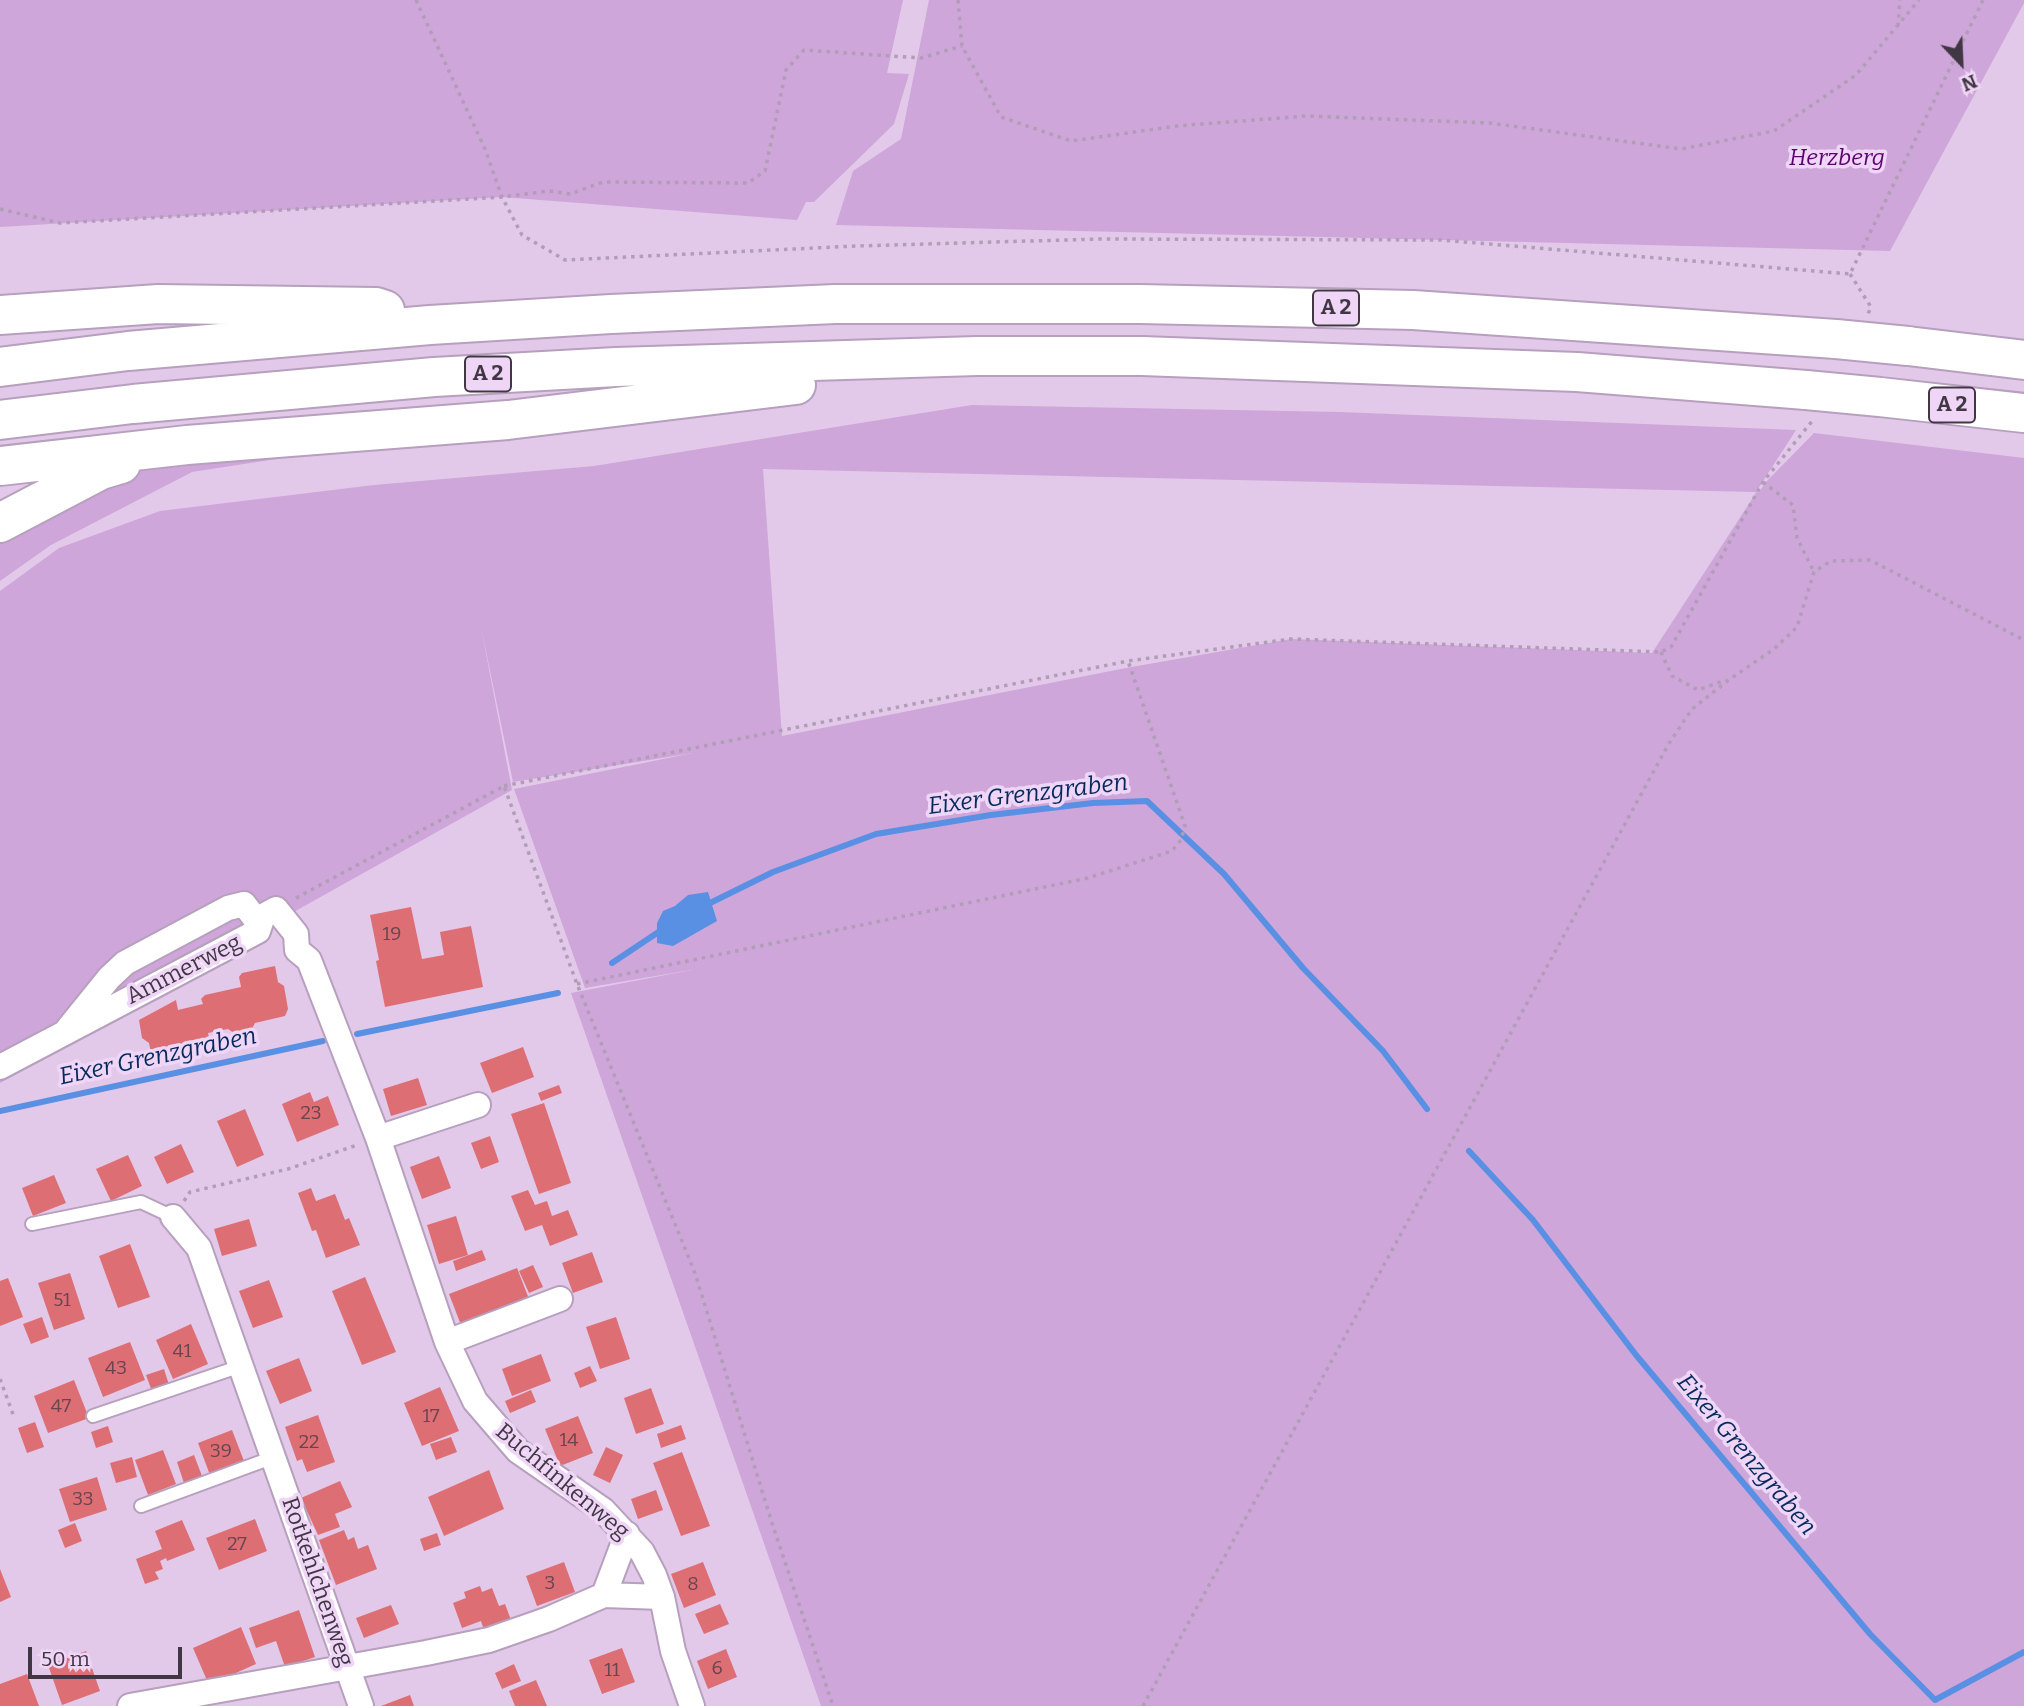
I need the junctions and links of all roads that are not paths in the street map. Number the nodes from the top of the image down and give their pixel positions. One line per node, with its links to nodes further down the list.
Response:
1 (0, 315): 2 (highway)
2 (430, 326): 4 (highway, A 2, bridge); 5 (highway, A 2)
3 (977, 356): 6 (highway, A 2, bridge); 7 (highway, A 2); 8 (highway)
4 (2024, 359)
5 (0, 367)
6 (2024, 413)
7 (0, 420)
8 (187, 444): 9 (highway); 10 (highway)
9 (0, 466)
10 (0, 523)
11 (263, 920): 12 (street, Ammerweg); 12 (street, Ammerweg); 15 (street, Buchfinkenweg)
12 (68, 1030): 13 (street, Ammerweg)
13 (0, 1067)
14 (478, 1105): 15 (street)
15 (378, 1138): 19 (street, Buchfinkenweg)
16 (173, 1217): 17 (lane, Rotkehlchenweg); 20 (street, Rotkehlchenweg)
17 (32, 1224)
18 (560, 1299): 19 (street)
19 (447, 1342): 24 (street, Buchfinkenweg)
20 (241, 1366): 21 (lane); 22 (street, Rotkehlchenweg)
21 (93, 1416)
22 (274, 1457): 23 (lane); 27 (street, Rotkehlchenweg)
23 (141, 1506)
24 (626, 1534): 25 (street); 26 (street, Buchfinkenweg)
25 (604, 1595): 26 (street); 27 (street)
26 (662, 1597): 30 (street, Buchfinkenweg)
27 (347, 1667): 28 (street); 29 (street, Rotkehlchenweg)
28 (130, 1706)
29 (361, 1706)
30 (692, 1706)

